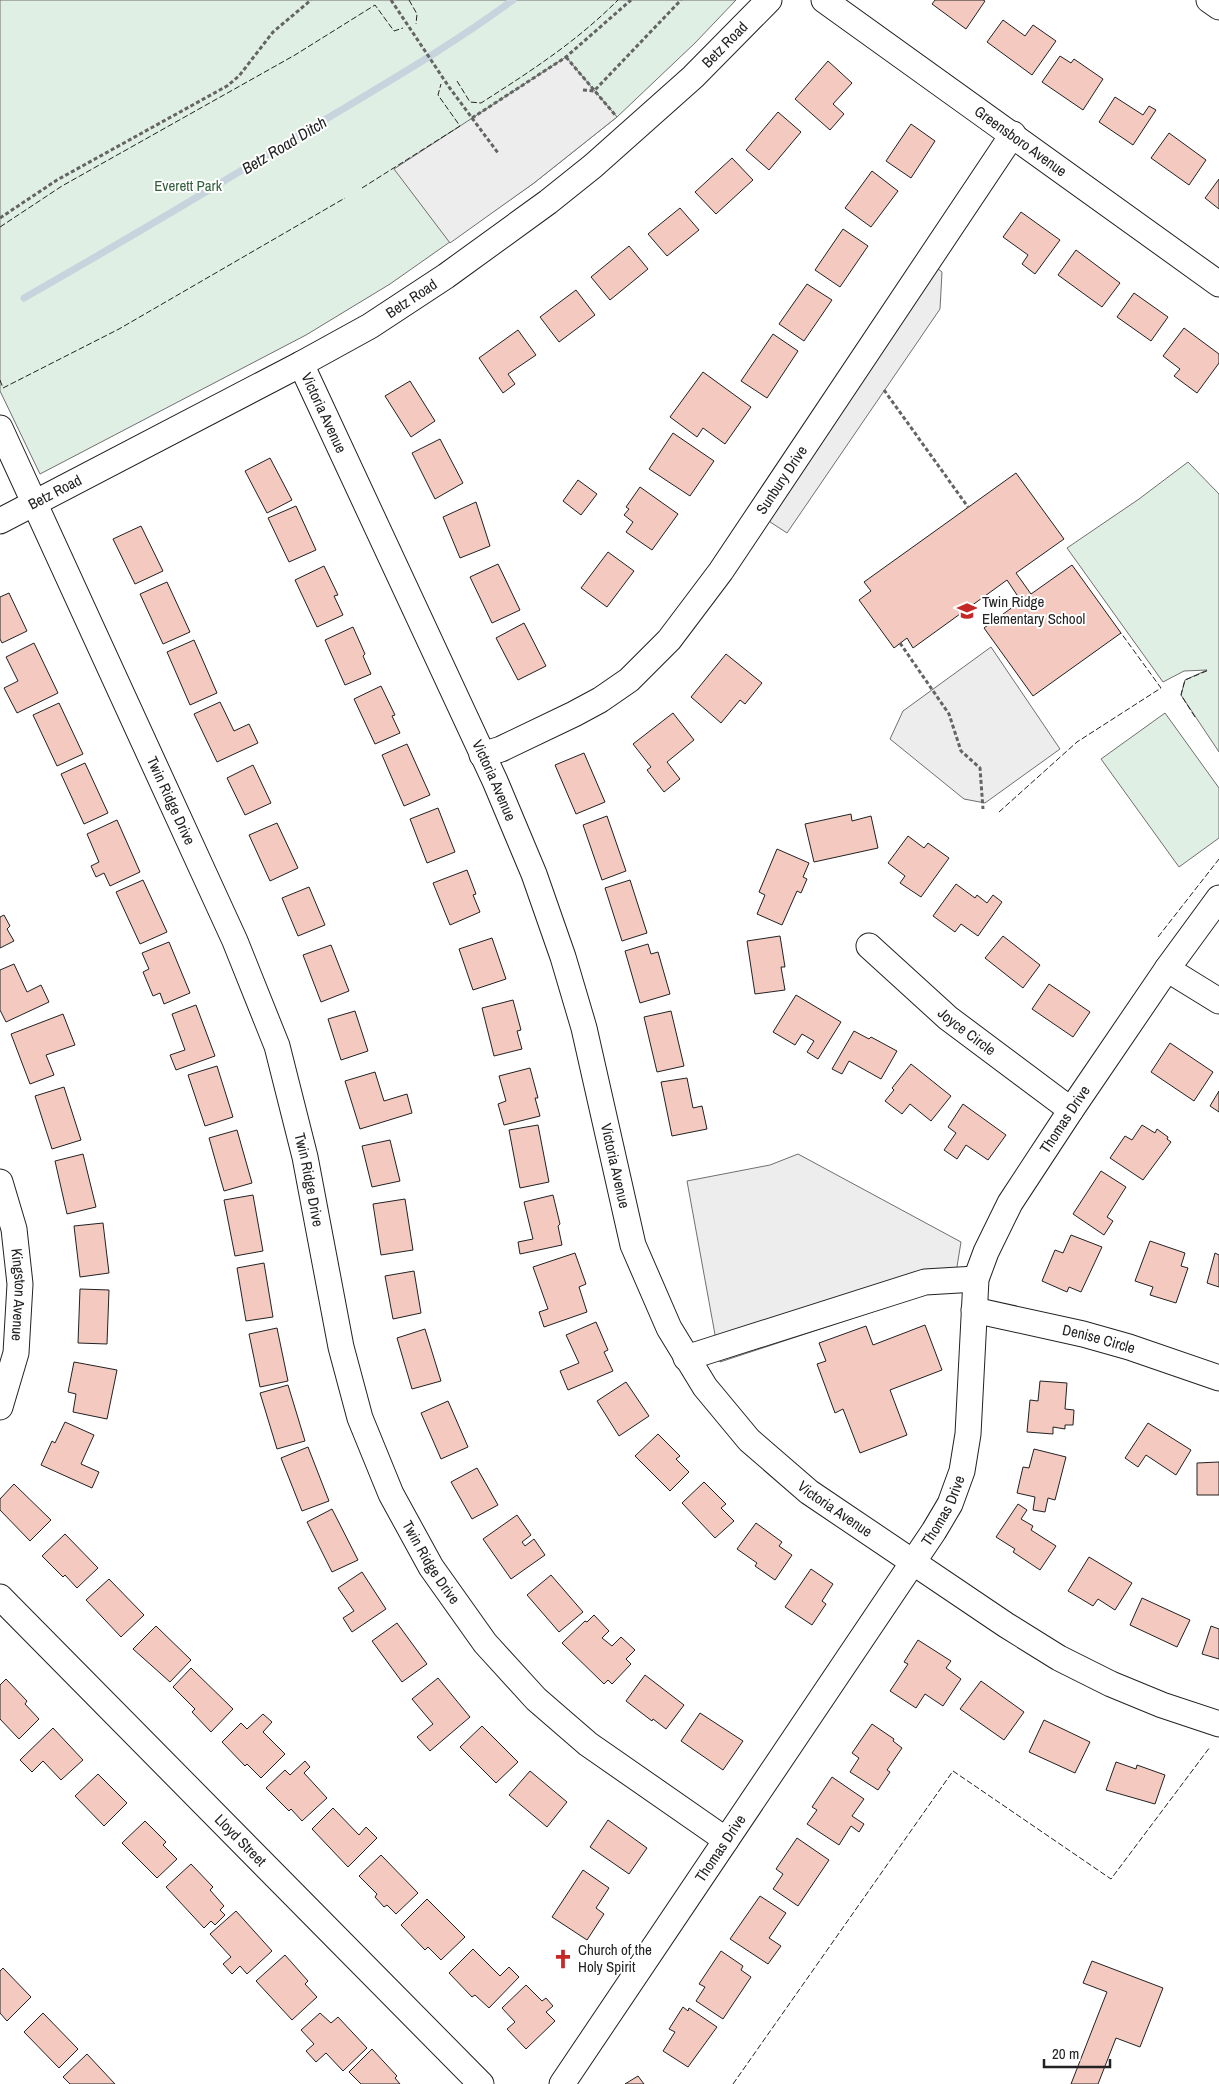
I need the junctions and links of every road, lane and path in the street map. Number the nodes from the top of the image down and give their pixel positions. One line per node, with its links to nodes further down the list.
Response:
1 (312, 0): 16 (path)
2 (391, 0): 13 (path)
3 (631, 0): 9 (path)
4 (681, 0): 11 (path)
5 (769, 0): 18 (street, Betz Road)
6 (824, 0): 14 (street, Greensboro Avenue)
7 (1209, 0): 8 (street)
8 (1219, 7)
9 (566, 58): 11 (path); 13 (path)
10 (582, 90): 11 (path)
11 (594, 91): 12 (path)
12 (617, 117)
13 (472, 118): 15 (path)
14 (1013, 134): 17 (street, Greensboro Avenue); 25 (street, Sunbury Drive)
15 (498, 153)
16 (0, 218)
17 (1219, 284)
18 (301, 364): 21 (street, Betz Road); 25 (street, Victoria Avenue)
19 (884, 390): 22 (path)
20 (0, 428): 21 (street, Twin Ridge Drive)
21 (36, 503): 23 (street, Betz Road); 41 (street, Twin Ridge Drive)
22 (968, 507)
23 (0, 521)
24 (900, 644): 26 (path)
25 (482, 755): 35 (street, Victoria Avenue)
26 (982, 808)
27 (1219, 898): 29 (street, Thomas Drive)
28 (869, 946): 31 (street, Joyce Circle)
29 (1167, 968): 30 (street); 31 (street, Thomas Drive)
30 (1219, 1001)
31 (1071, 1110): 33 (street, Thomas Drive)
32 (0, 1182): 37 (street, Kingston Avenue)
33 (976, 1279): 34 (street, Thomas Drive); 35 (street)
34 (974, 1310): 36 (street, Denise Circle); 38 (street, Thomas Drive)
35 (686, 1358): 38 (street, Victoria Avenue)
36 (1219, 1378)
37 (0, 1407)
38 (913, 1561): 40 (street, Victoria Avenue); 41 (street, Thomas Drive)
39 (0, 1597): 42 (street, Lloyd Street)
40 (1219, 1724)
41 (726, 1840): 43 (street, Thomas Drive)
42 (481, 2084)
43 (562, 2084)

